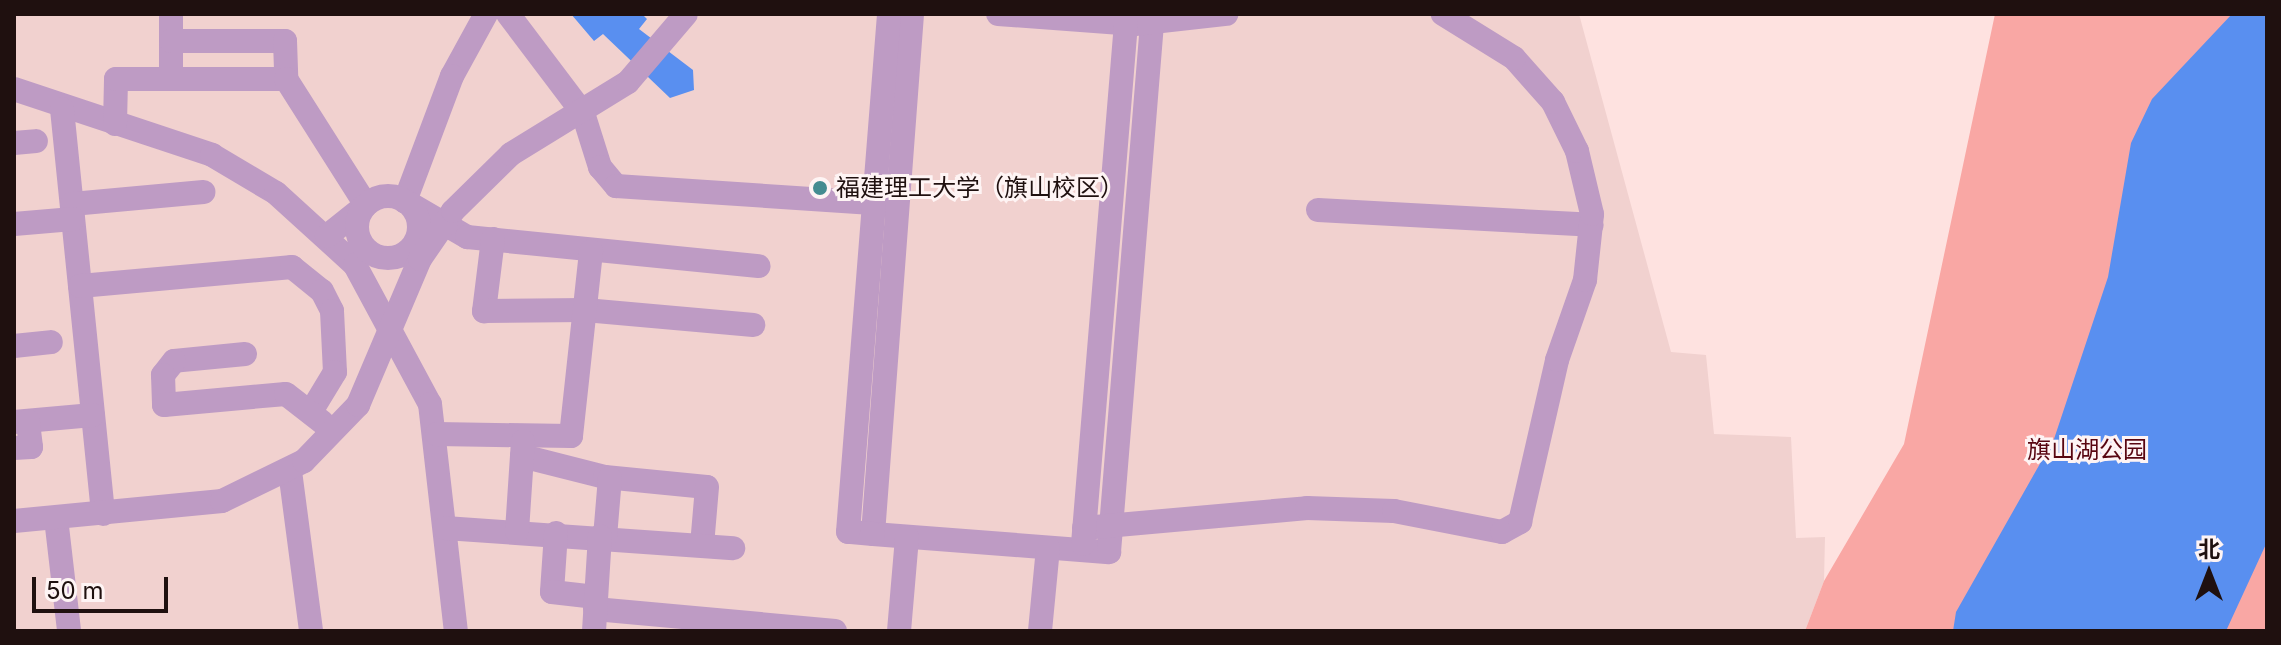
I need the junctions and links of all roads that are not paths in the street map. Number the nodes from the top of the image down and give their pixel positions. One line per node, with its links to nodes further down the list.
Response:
1 (171, 14): 13 (street)
2 (486, 14): 21 (street)
3 (508, 14): 18 (street)
4 (686, 14): 18 (street)
5 (889, 14): 22 (street)
6 (912, 14): 22 (street)
7 (998, 14): 10 (street)
8 (1226, 14): 12 (street)
9 (1443, 14): 28 (street)
10 (1042, 16): 11 (street)
11 (1126, 23): 12 (street); 58 (street)
12 (1152, 23): 52 (street)
13 (171, 41): 14 (street); 15 (street)
14 (171, 79): 15 (street); 19 (street)
15 (286, 79): 23 (street)
16 (14, 89): 17 (street)
17 (62, 109): 19 (street); 25 (street)
18 (583, 113): 22 (street); 27 (street)
19 (115, 124): 29 (street)
20 (203, 192): 25 (street)
21 (405, 201): 23 (street); 23 (street); 27 (street)
22 (884, 204): 57 (street)
23 (366, 205): 29 (street)
24 (1318, 210): 28 (street)
25 (72, 212): 26 (street); 33 (street)
26 (14, 224)
27 (442, 225): 30 (street); 35 (street)
28 (1592, 225): 52 (street)
29 (327, 236): 35 (street)
30 (493, 239): 31 (street); 34 (street)
31 (591, 251): 32 (street); 34 (street)
32 (759, 266)
33 (80, 286): 40 (street); 41 (street)
34 (585, 310): 36 (street); 46 (street)
35 (392, 325): 43 (street); 44 (street)
36 (753, 325)
37 (51, 342): 38 (street)
38 (14, 346)
39 (245, 354): 40 (street)
40 (312, 410): 44 (street)
41 (93, 415): 42 (street); 49 (street)
42 (21, 422): 45 (street)
43 (437, 434): 46 (street); 53 (street)
44 (334, 436): 47 (street)
45 (14, 448)
46 (522, 448): 48 (street); 54 (street)
47 (290, 471): 49 (street); 64 (street)
48 (610, 478): 56 (street); 59 (street)
49 (103, 514): 50 (street)
50 (56, 518): 51 (street); 63 (street)
51 (14, 521)
52 (1112, 525): 58 (street)
53 (445, 528): 54 (street); 65 (street)
54 (517, 531): 55 (street)
55 (556, 533): 56 (street); 62 (street)
56 (603, 536): 59 (street); 62 (street)
57 (907, 537): 61 (street); 67 (street)
58 (1084, 539): 61 (street)
59 (702, 545): 60 (street)
60 (733, 548)
61 (1048, 548): 68 (street)
62 (595, 612): 66 (street)
63 (69, 631)
64 (311, 631)
65 (456, 631)
66 (835, 631)
67 (899, 631)
68 (1040, 631)

